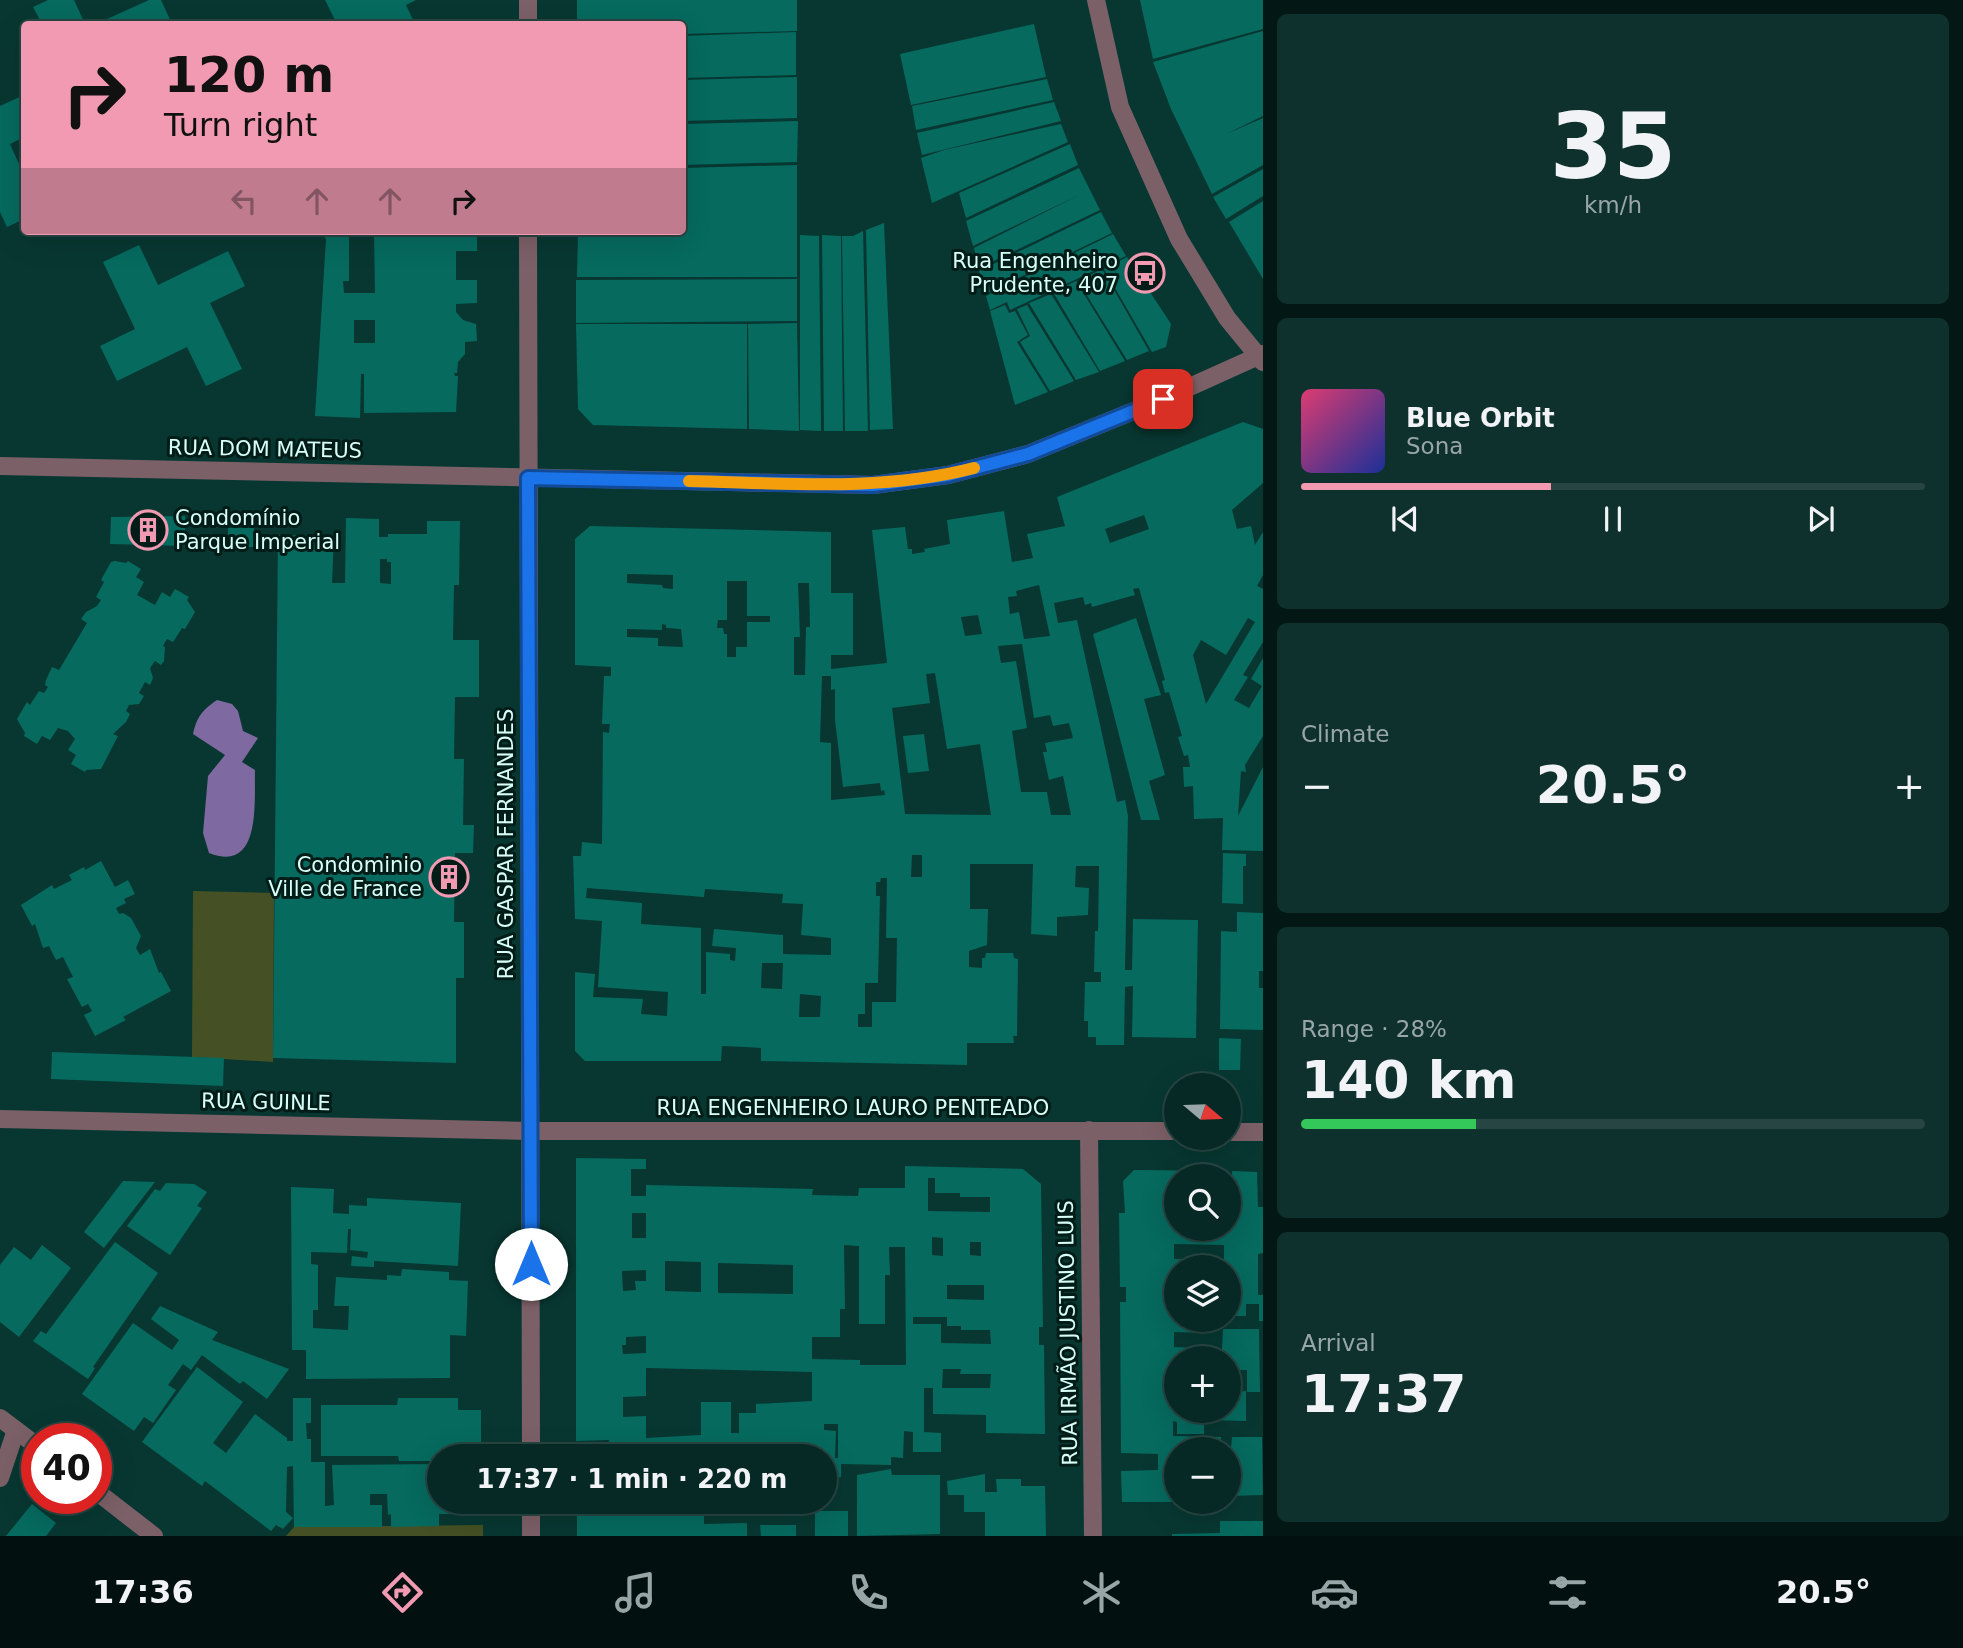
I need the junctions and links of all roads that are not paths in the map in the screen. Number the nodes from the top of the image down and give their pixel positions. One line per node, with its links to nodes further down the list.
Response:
1 (528, 0): 3 (street)
2 (1096, 0): 5 (street)
3 (528, 21)
4 (528, 235): 7 (street, RUA GASPAR FERNANDES)
5 (1261, 358): 7 (street, RUA DOM MATEUS)
6 (0, 466): 7 (street, RUA DOM MATEUS)
7 (528, 478): 9 (street, RUA GASPAR FERNANDES)
8 (0, 1119): 9 (street, RUA GUINLE)
9 (530, 1130): 10 (street, RUA ENGENHEIRO LAURO PENTEADO); 17 (street, RUA GASPAR FERNANDES)
10 (1089, 1130): 11 (street, RUA ENGENHEIRO LAURO PENTEADO); 23 (street, RUA IRMÃO JUSTINO LUIS)
11 (1164, 1131)
12 (1241, 1132): 13 (street)
13 (1263, 1132)
14 (0, 1418): 15 (street)
15 (16, 1430): 16 (street); 18 (street)
16 (21, 1434)
17 (531, 1444)
18 (0, 1478)
19 (112, 1504): 21 (street)
20 (531, 1514): 22 (street)
21 (154, 1536)
22 (531, 1536)
23 (1093, 1536)

